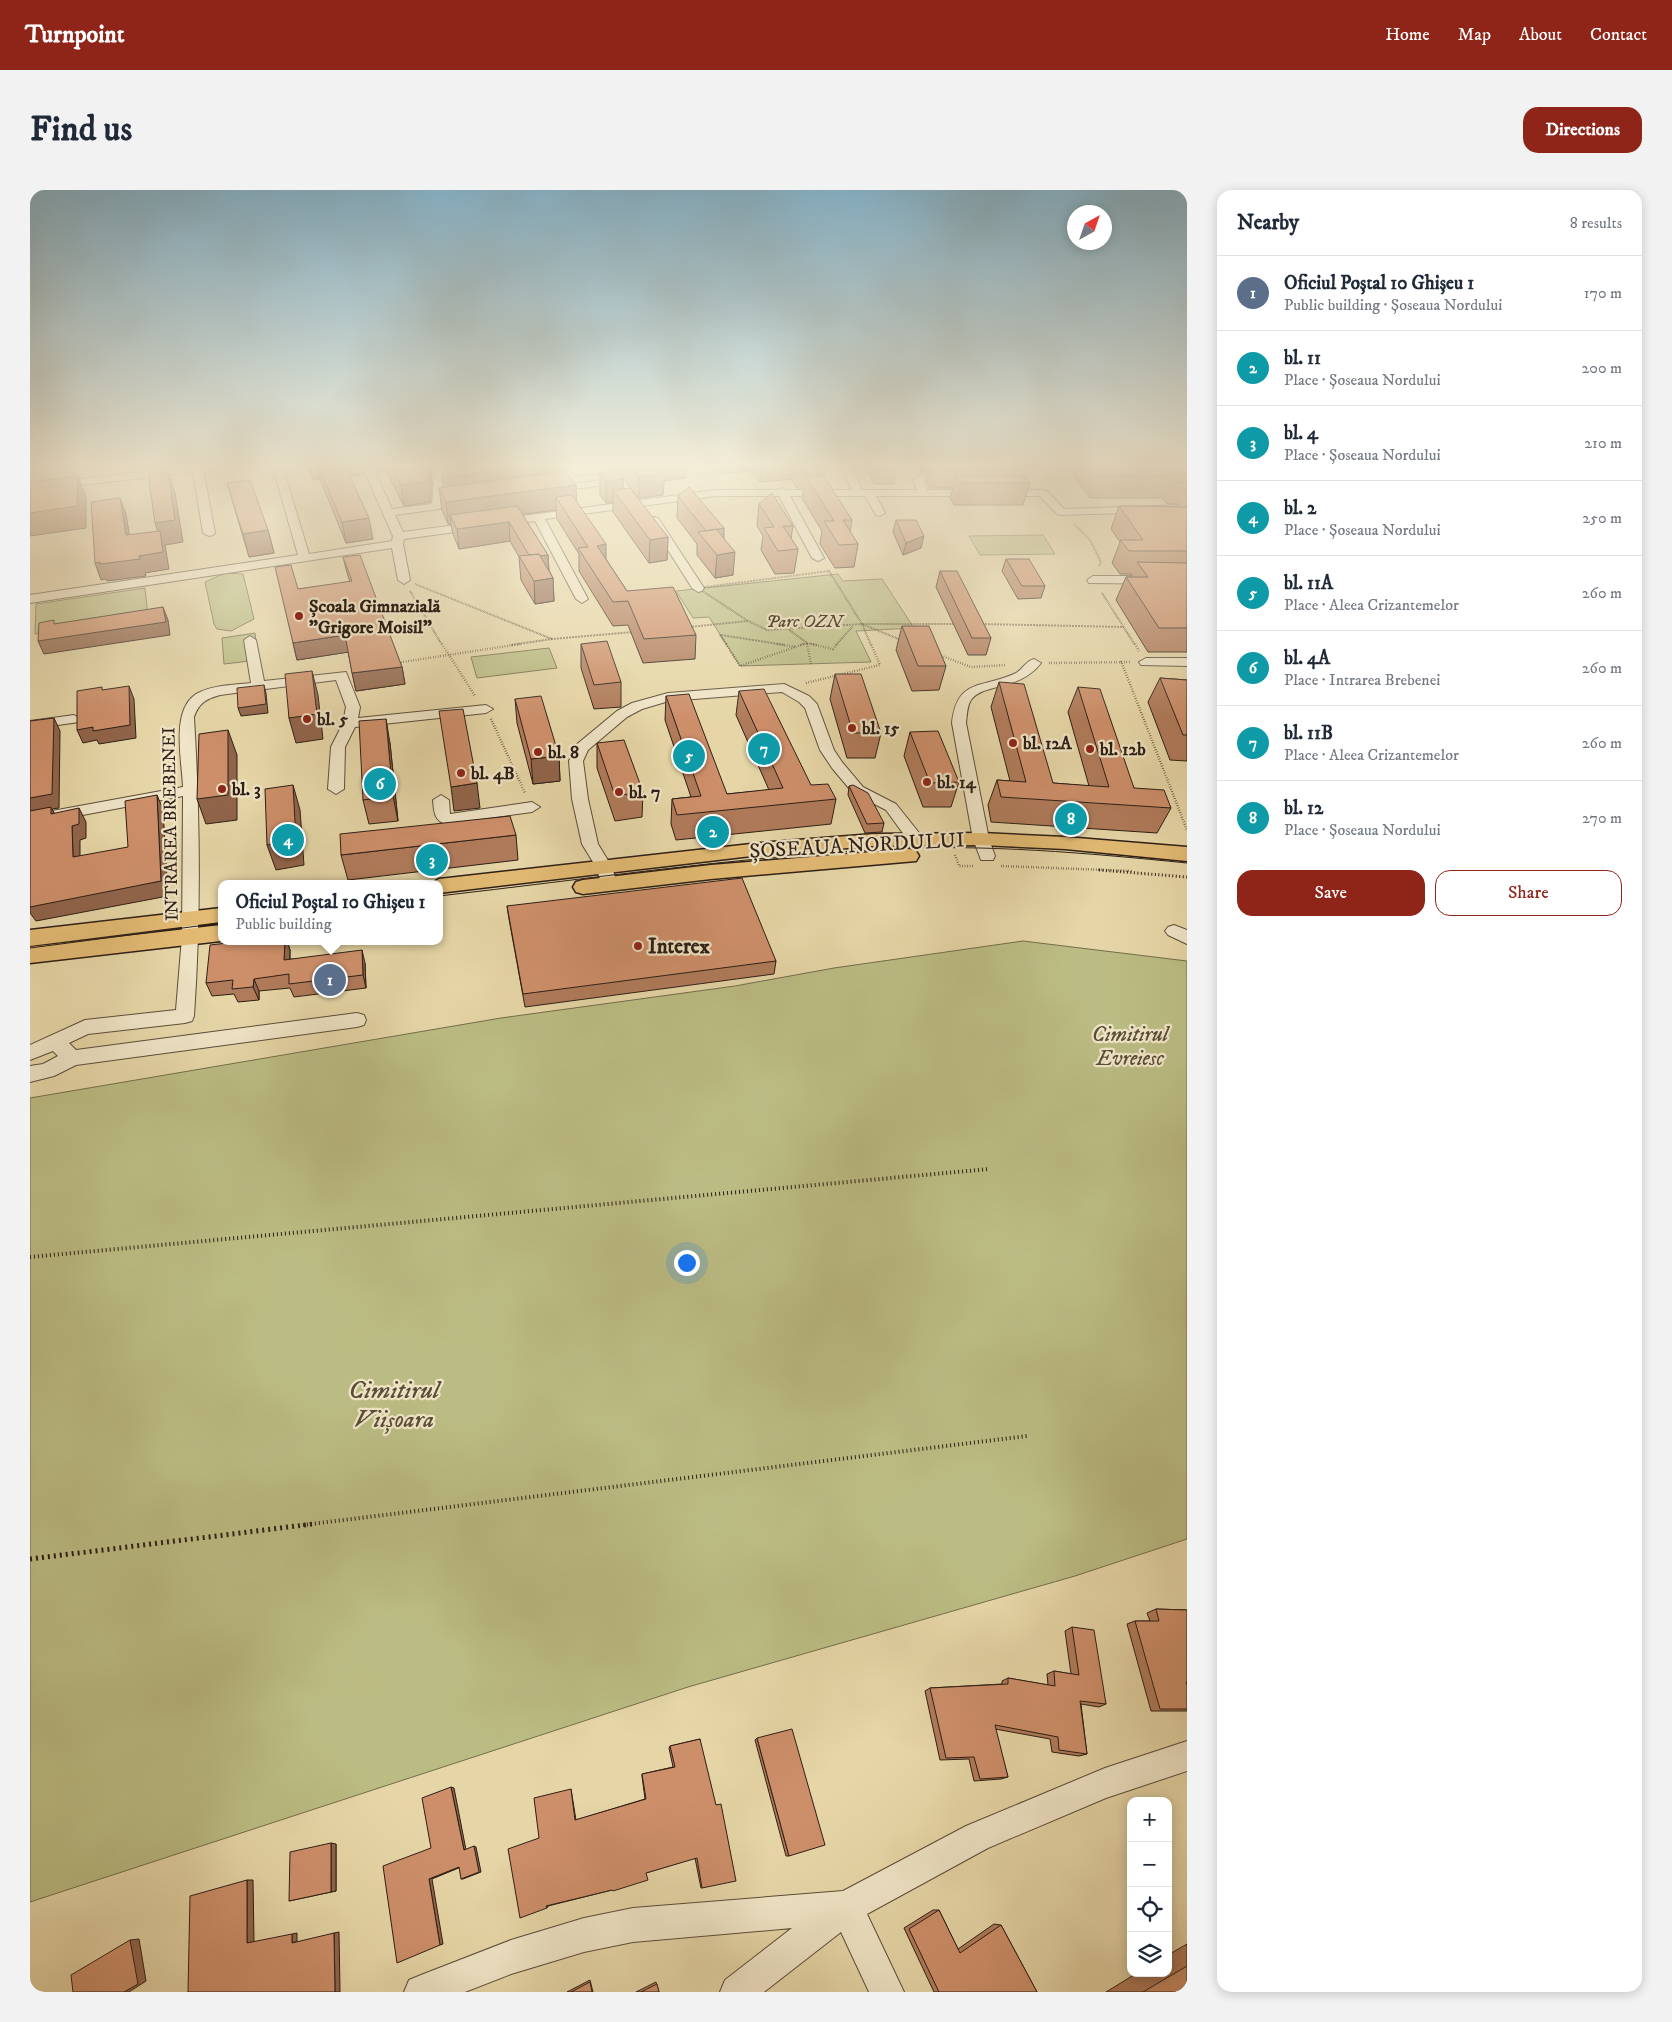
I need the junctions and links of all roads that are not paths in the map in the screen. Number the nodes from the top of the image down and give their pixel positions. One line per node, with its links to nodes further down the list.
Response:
1 (303, 552): 7 (street)
2 (336, 552): 7 (street)
3 (400, 552): 9 (street)
4 (557, 552): 14 (street)
5 (674, 552): 12 (street)
6 (815, 552): 8 (street)
7 (305, 558): 13 (street)
8 (818, 558)
9 (404, 580)
10 (1093, 580): 11 (street)
11 (1187, 580)
12 (698, 588)
13 (30, 599)
14 (582, 599)
15 (250, 640): 19 (street)
16 (1146, 662): 17 (street)
17 (1187, 662)
18 (1034, 663): 30 (street)
19 (258, 686): 22 (street, INTRAREA BREBENEI); 25 (street, INTRAREA BREBENEI)
20 (486, 709): 22 (street)
21 (74, 719): 23 (street)
22 (350, 723): 24 (street)
23 (30, 725)
24 (336, 789)
25 (190, 790): 28 (street); 37 (street, INTRAREA BREBENEI)
26 (441, 800): 27 (street)
27 (532, 807)
28 (30, 820)
29 (916, 839): 30 (main road, ȘOSEAUA NORDULUI); 33 (main road, ȘOSEAUA NORDULUI); 33 (street)
30 (984, 848): 31 (main road, ȘOSEAUA NORDULUI); 32 (main road, ȘOSEAUA NORDULUI); 33 (main road, ȘOSEAUA NORDULUI)
31 (1187, 854)
32 (1187, 869)
33 (607, 875): 34 (main road, ȘOSEAUA NORDULUI); 35 (main road, ȘOSEAUA NORDULUI)
34 (443, 886)
35 (443, 902)
36 (218, 916): 37 (main road)
37 (190, 928): 38 (main road); 39 (main road); 40 (main road); 42 (street, INTRAREA BREBENEI)
38 (218, 933)
39 (30, 938)
40 (30, 955)
41 (357, 1020): 44 (street)
42 (56, 1042): 43 (street); 44 (street)
43 (30, 1053)
44 (72, 1058): 45 (street)
45 (30, 1074)
46 (1187, 1756): 47 (street)
47 (846, 1907): 48 (street); 49 (street); 50 (street)
48 (420, 1992)
49 (737, 1992)
50 (887, 1992)

